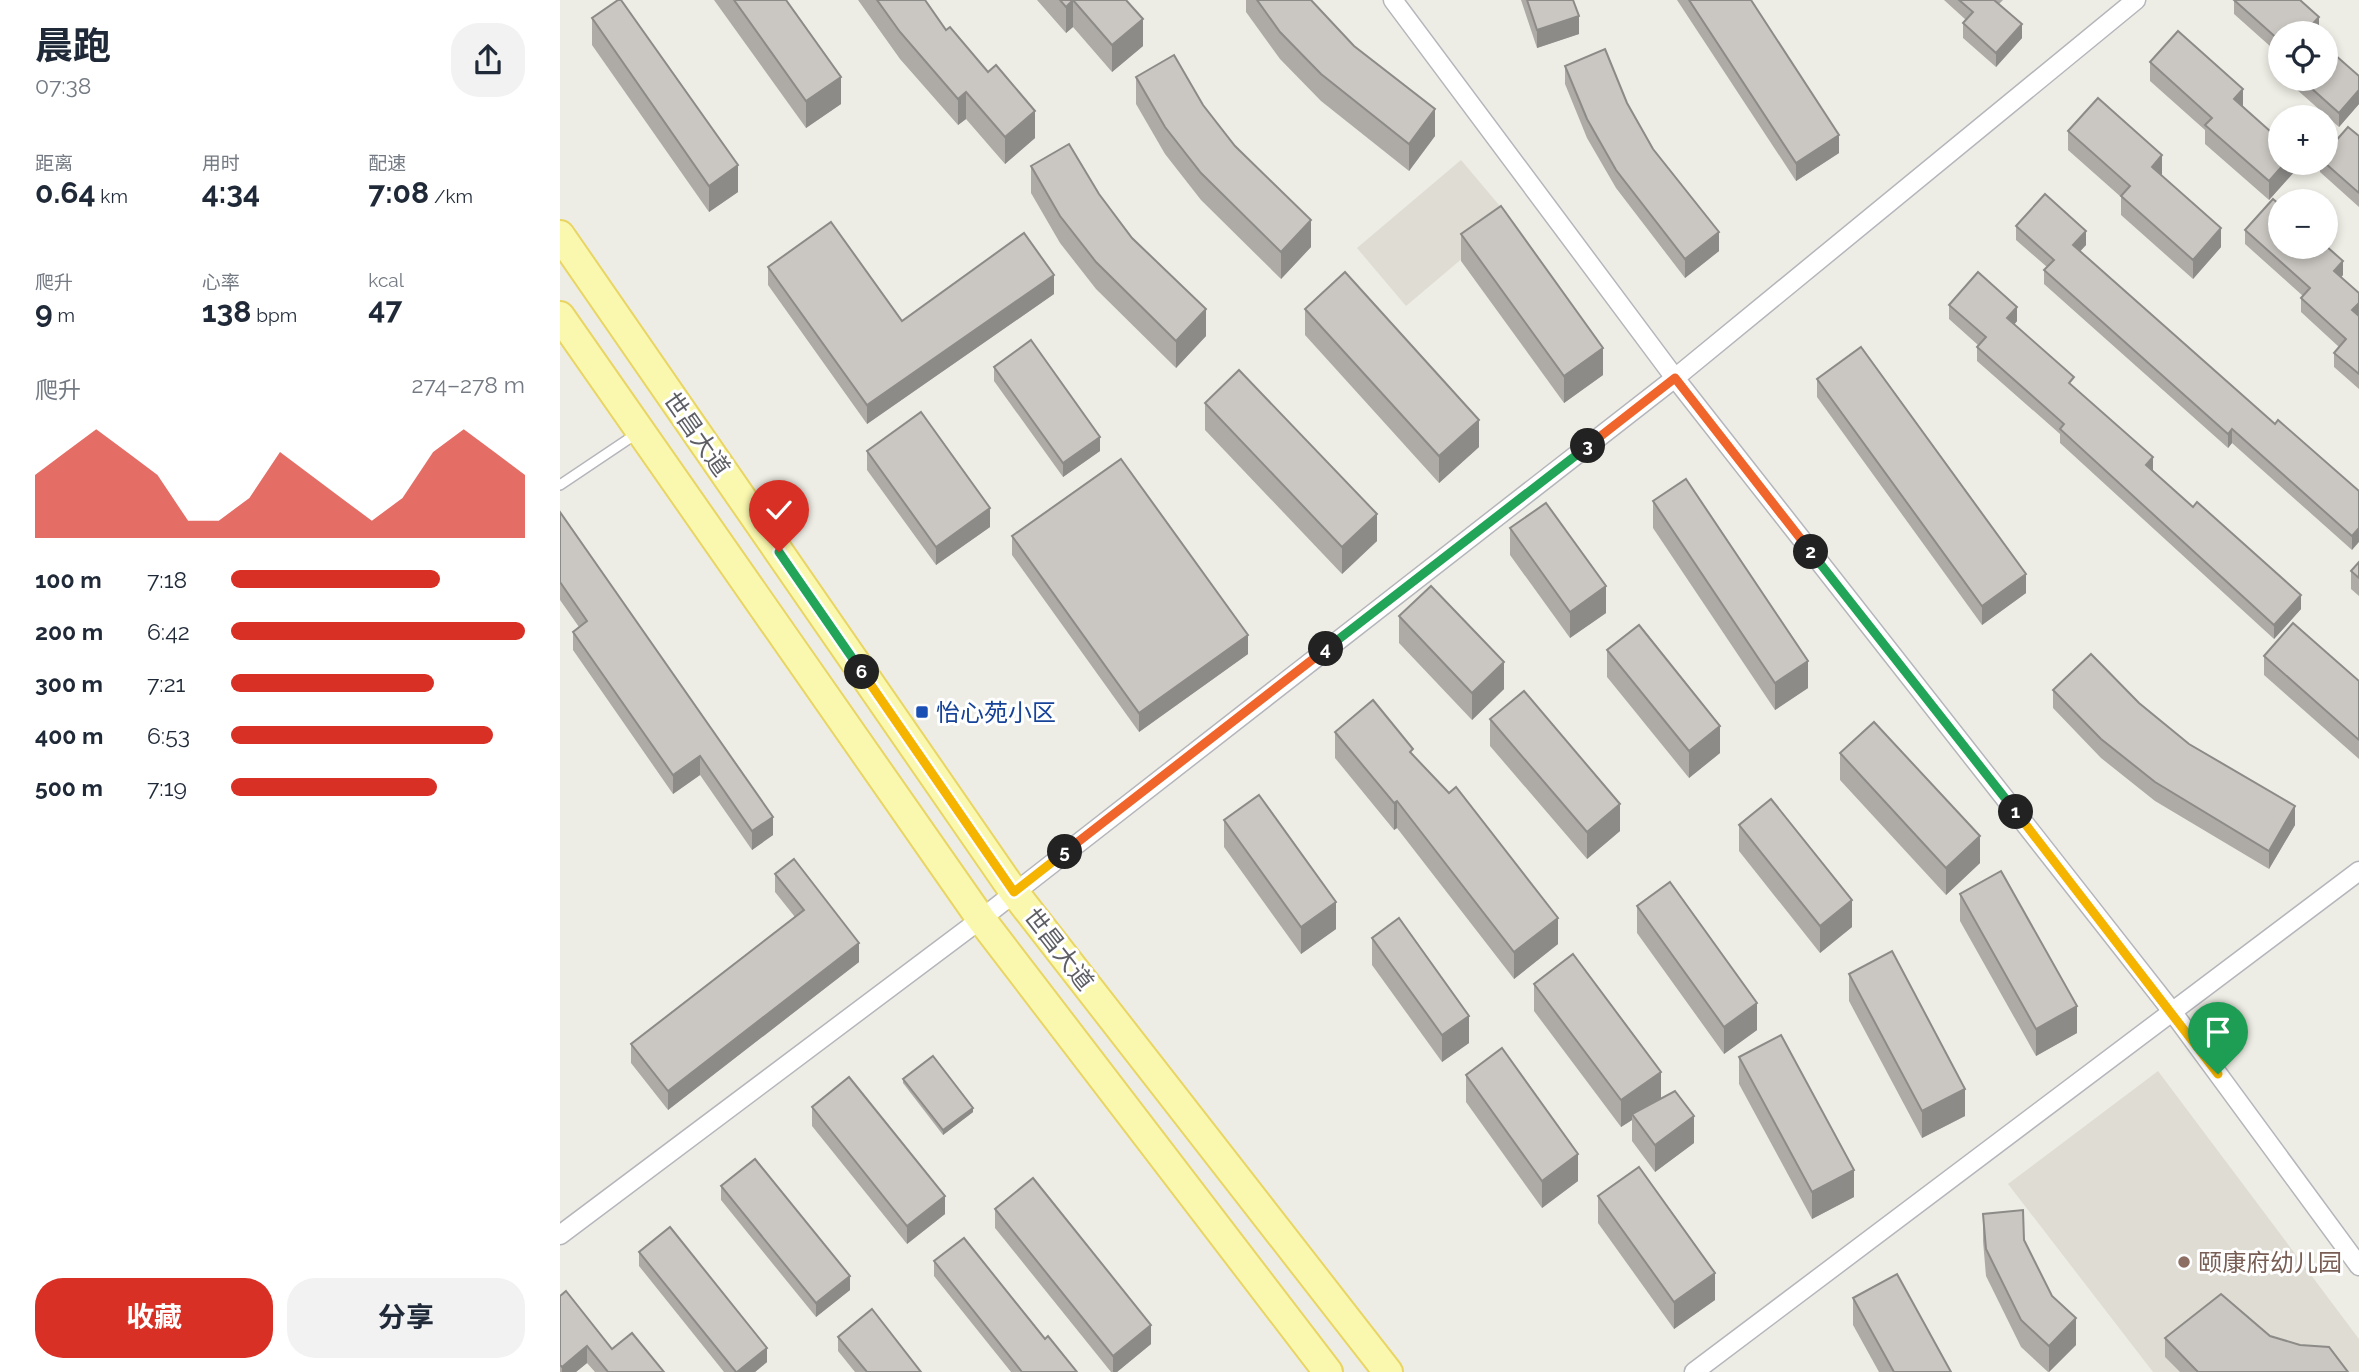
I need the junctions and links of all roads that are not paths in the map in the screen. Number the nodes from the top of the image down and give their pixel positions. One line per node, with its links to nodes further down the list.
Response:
1 (1393, 0): 5 (street)
2 (2136, 0): 5 (street)
3 (560, 234): 9 (main road, 世昌大道)
4 (560, 316): 6 (main road, 世昌大道)
5 (1675, 378): 9 (street); 11 (street)
6 (641, 432): 7 (lane); 10 (main road, 世昌大道)
7 (560, 485)
8 (2359, 871): 11 (street)
9 (1014, 892): 10 (street); 15 (main road, 世昌大道)
10 (981, 919): 12 (street); 14 (main road, 世昌大道)
11 (2171, 1010): 13 (street); 16 (street)
12 (560, 1235)
13 (2359, 1266)
14 (1328, 1372)
15 (1388, 1372)
16 (1694, 1372)

